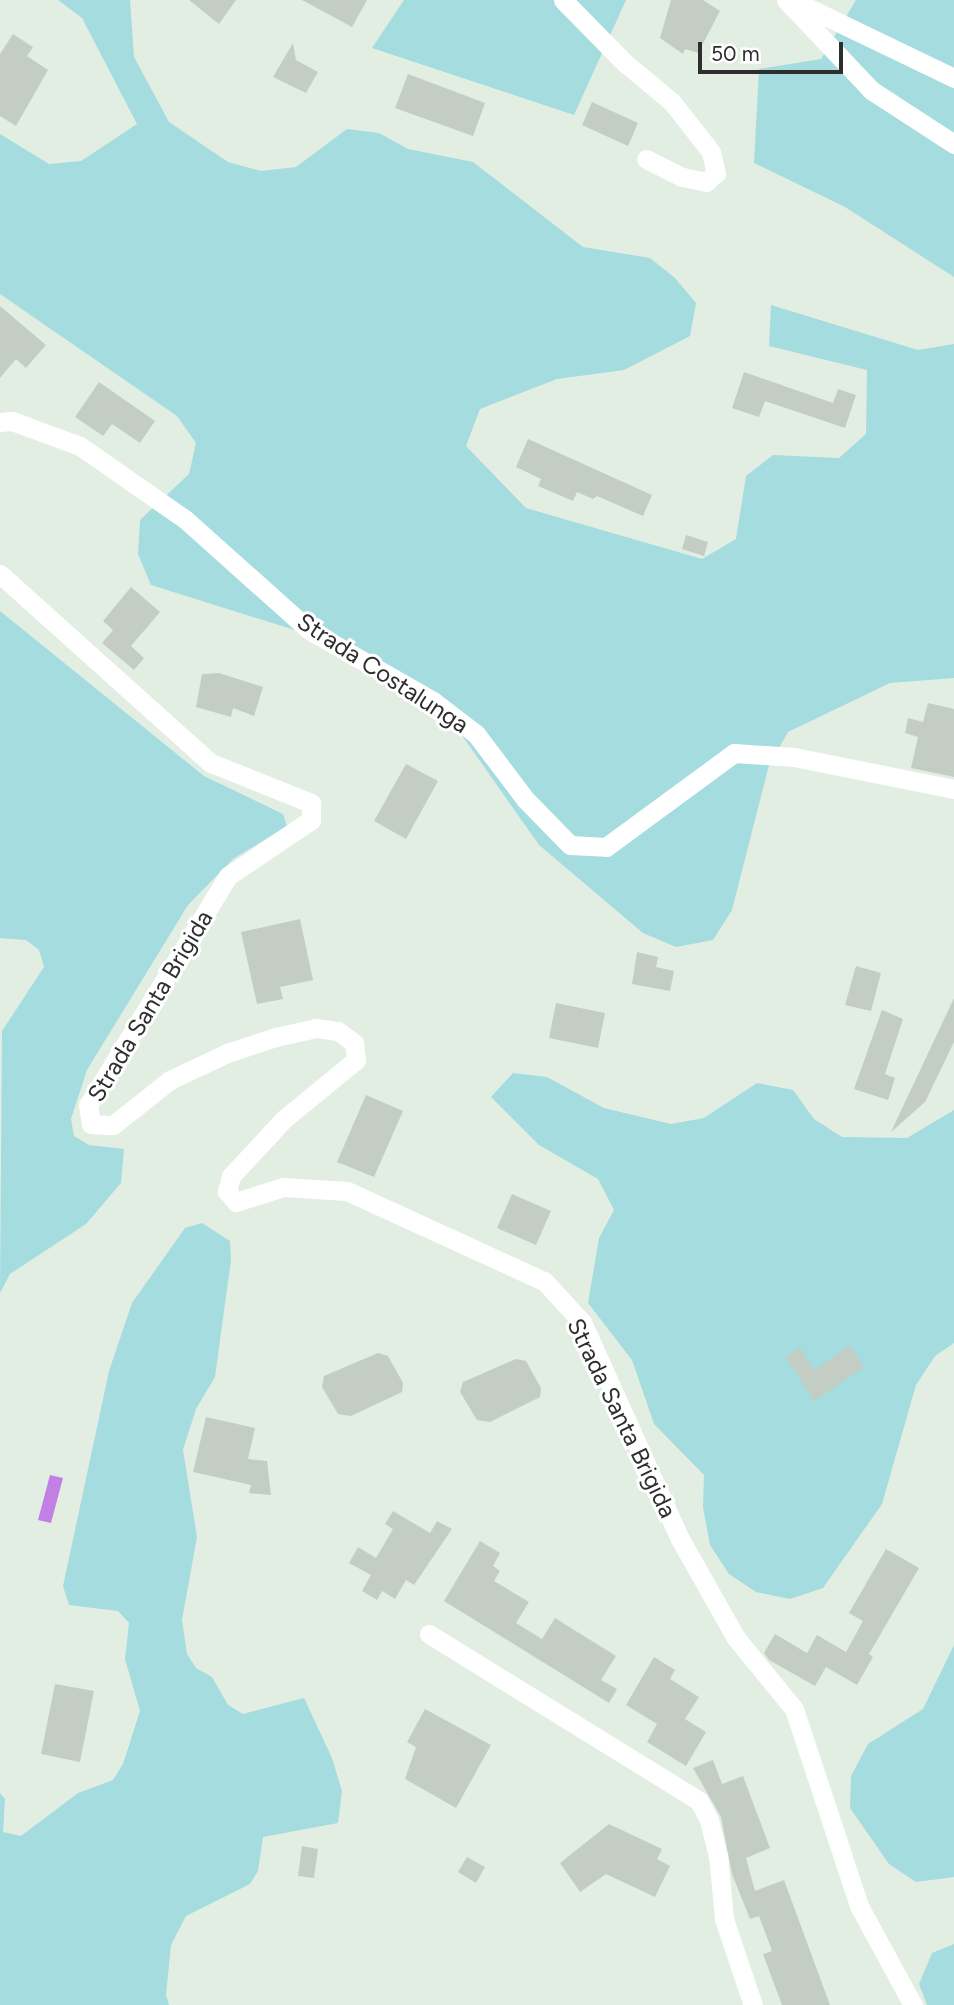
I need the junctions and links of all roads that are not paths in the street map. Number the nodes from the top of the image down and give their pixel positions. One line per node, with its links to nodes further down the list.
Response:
1 (563, 0): 6 (street)
2 (786, 0): 5 (street)
3 (792, 0): 4 (street)
4 (954, 78)
5 (954, 144)
6 (646, 159)
7 (0, 422): 9 (street, Strada Costalunga)
8 (0, 574): 12 (street, Strada Santa Brigida)
9 (954, 789)
10 (429, 1634): 11 (street)
11 (753, 2005)
12 (913, 2005)

